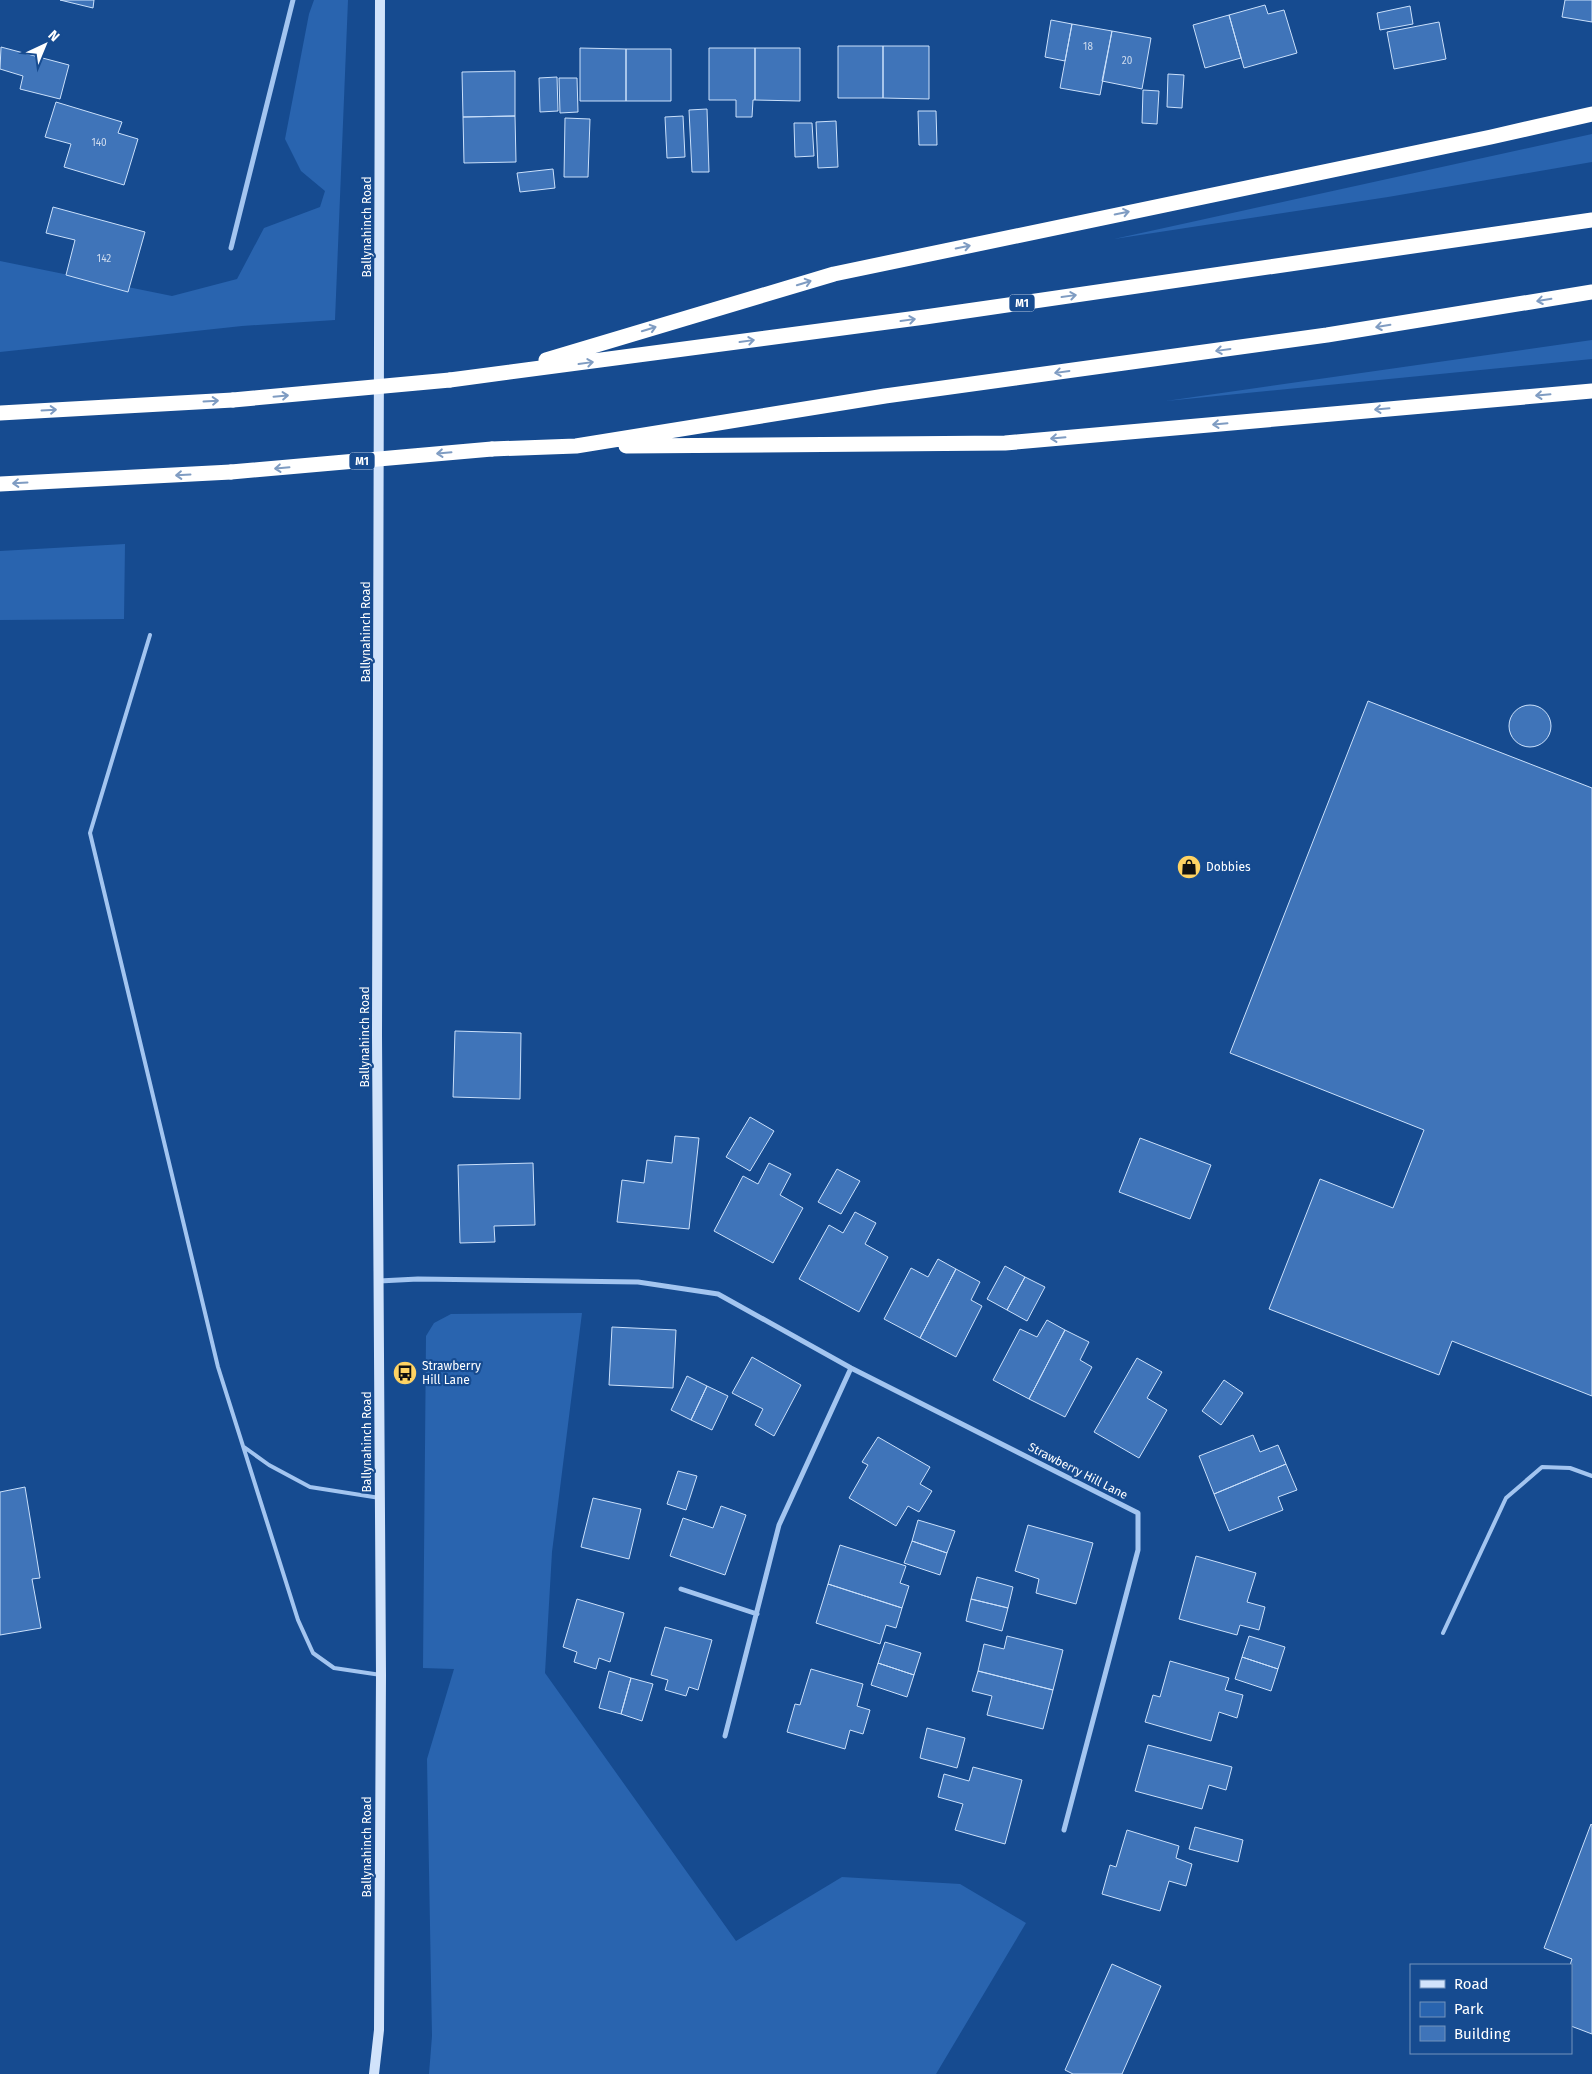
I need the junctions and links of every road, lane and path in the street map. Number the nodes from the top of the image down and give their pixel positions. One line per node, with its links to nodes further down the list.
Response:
1 (293, 0): 5 (street)
2 (380, 0): 13 (street, Ballynahinch Road)
3 (1592, 114): 7 (highway, one-way to 3)
4 (1592, 220): 7 (highway, M1, one-way to 4)
5 (231, 248)
6 (1592, 292): 10 (highway, M1, one-way to 10)
7 (502, 374): 9 (highway, M1, one-way to 7, bridge)
8 (1592, 391): 10 (highway, one-way to 10)
9 (0, 413)
10 (576, 446): 11 (highway, M1, one-way to 11, bridge)
11 (0, 484)
12 (150, 634): 15 (lane)
13 (379, 1281): 14 (street, Strawberry Hill Lane); 17 (street, Ballynahinch Road)
14 (851, 1368): 19 (street); 23 (street, Strawberry Hill Lane)
15 (244, 1446): 17 (lane); 21 (lane)
16 (1592, 1476): 20 (lane)
17 (380, 1498): 21 (street, Ballynahinch Road)
18 (681, 1590): 19 (street)
19 (757, 1614): 22 (street)
20 (1443, 1633)
21 (381, 1675): 24 (street, Ballynahinch Road)
22 (725, 1736)
23 (1064, 1830)
24 (374, 2074)

